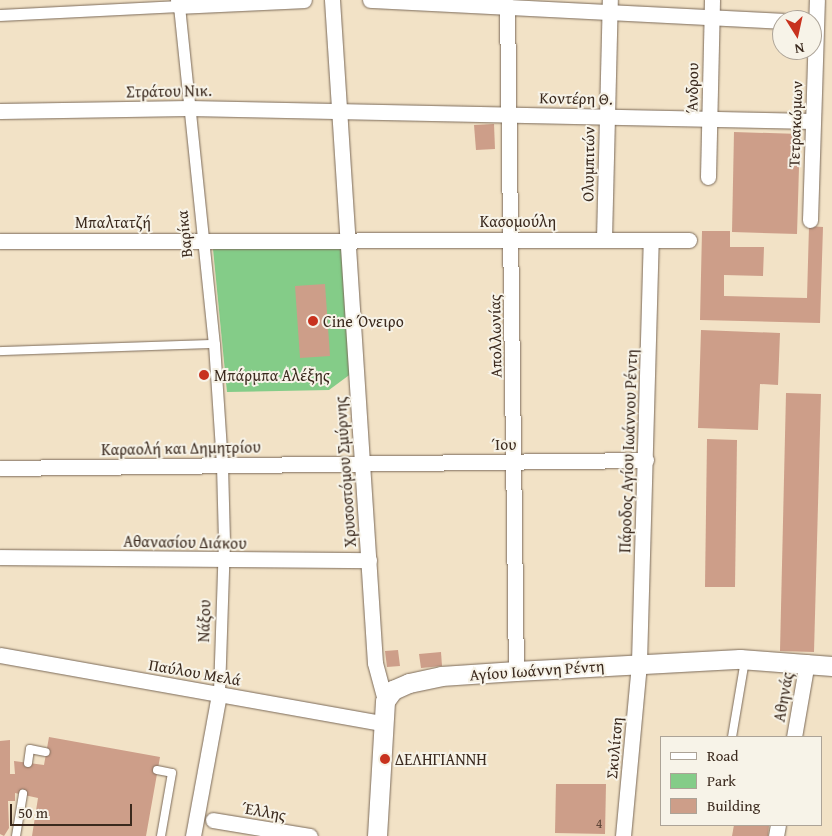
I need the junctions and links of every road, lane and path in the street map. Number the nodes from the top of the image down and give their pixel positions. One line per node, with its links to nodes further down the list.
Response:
1 (304, 0): 6 (street)
2 (332, 0): 13 (street, Χρυσοστόμου Σμύρνης)
3 (370, 0): 5 (street)
4 (712, 0): 9 (street, Άνδρου)
5 (506, 2): 7 (street); 15 (street, Απολλωνίας)
6 (178, 3): 8 (street); 12 (street, Βαρίκα)
7 (610, 6): 9 (street); 16 (street, Ολυμπιτών)
8 (0, 15)
9 (712, 16): 10 (street); 17 (street, Άνδρου)
10 (772, 20)
11 (814, 60): 18 (street, Τετρακώμων)
12 (189, 108): 13 (street, Στράτου Νικ.); 14 (street, Στράτου Νικ.); 23 (street, Βαρίκα)
13 (339, 110): 15 (street, Κοντέρη Θ.); 21 (street, Χρυσοστόμου Σμύρνης)
14 (0, 111)
15 (508, 114): 16 (street, Κοντέρη Θ.); 22 (street, Απολλωνίας)
16 (606, 116): 17 (street, Κοντέρη Θ.); 24 (street, Ολυμπιτών)
17 (709, 119): 18 (street, Κοντέρη Θ.); 19 (street, Άνδρου)
18 (813, 121): 20 (street, Τετρακώμων)
19 (708, 177)
20 (810, 220)
21 (346, 238): 22 (street, Κασομούλη); 23 (street, Μπαλτατζή); 32 (street, Χρυσοστόμου Σμύρνης)
22 (510, 238): 24 (street, Κασομούλη); 31 (street, Απολλωνίας)
23 (202, 239): 27 (street, Μπαλτατζή); 28 (street, Βαρίκα)
24 (604, 239): 25 (street, Κασομούλη)
25 (652, 240): 26 (street, Κασομούλη); 30 (street, Πάροδος Αγίου Ιωάννου Ρέντη)
26 (689, 240)
27 (0, 241)
28 (214, 344): 29 (lane); 33 (street, Βαρίκα)
29 (0, 351)
30 (646, 460): 31 (street, Ίου); 40 (street, Πάροδος Αγίου Ιωάννου Ρέντη)
31 (515, 462): 32 (street, Ίου); 43 (street, Απολλωνίας)
32 (362, 464): 33 (street, Καραολή και Δημητρίου); 37 (street, Χρυσοστόμου Σμύρνης)
33 (222, 465): 34 (street, Καραολή και Δημητρίου); 36 (street, Νάξου)
34 (0, 468)
35 (0, 557): 36 (street, Αθανασίου Διάκου)
36 (224, 560): 37 (street, Αθανασίου Διάκου); 44 (street, Νάξου)
37 (369, 560): 45 (street, Χρυσοστόμου Σμύρνης)
38 (0, 654): 44 (street, Παύλου Μελά)
39 (745, 659): 40 (street, Αγίου Ιωάννη Ρέντη); 41 (street, Αγίου Ιωάννη Ρέντη); 47 (lane)
40 (639, 662): 43 (street, Αγίου Ιωάννη Ρέντη); 59 (street, Σκυλίτση)
41 (807, 662): 42 (street, Αγίου Ιωάννη Ρέντη); 48 (street, Αθηνάς)
42 (832, 666)
43 (516, 671): 45 (street, Αγίου Ιωάννη Ρέντη)
44 (219, 694): 46 (street, Παύλου Μελά); 56 (street, Νάξου)
45 (385, 701): 46 (street)
46 (383, 723): 58 (street)
47 (732, 736)
48 (794, 736)
49 (46, 752): 50 (lane)
50 (28, 763)
51 (157, 770): 55 (lane)
52 (23, 794): 54 (lane)
53 (213, 820): 57 (street, Έλλης)
54 (16, 836)
55 (161, 836)
56 (193, 836)
57 (310, 836)
58 (377, 836)
59 (623, 836)

